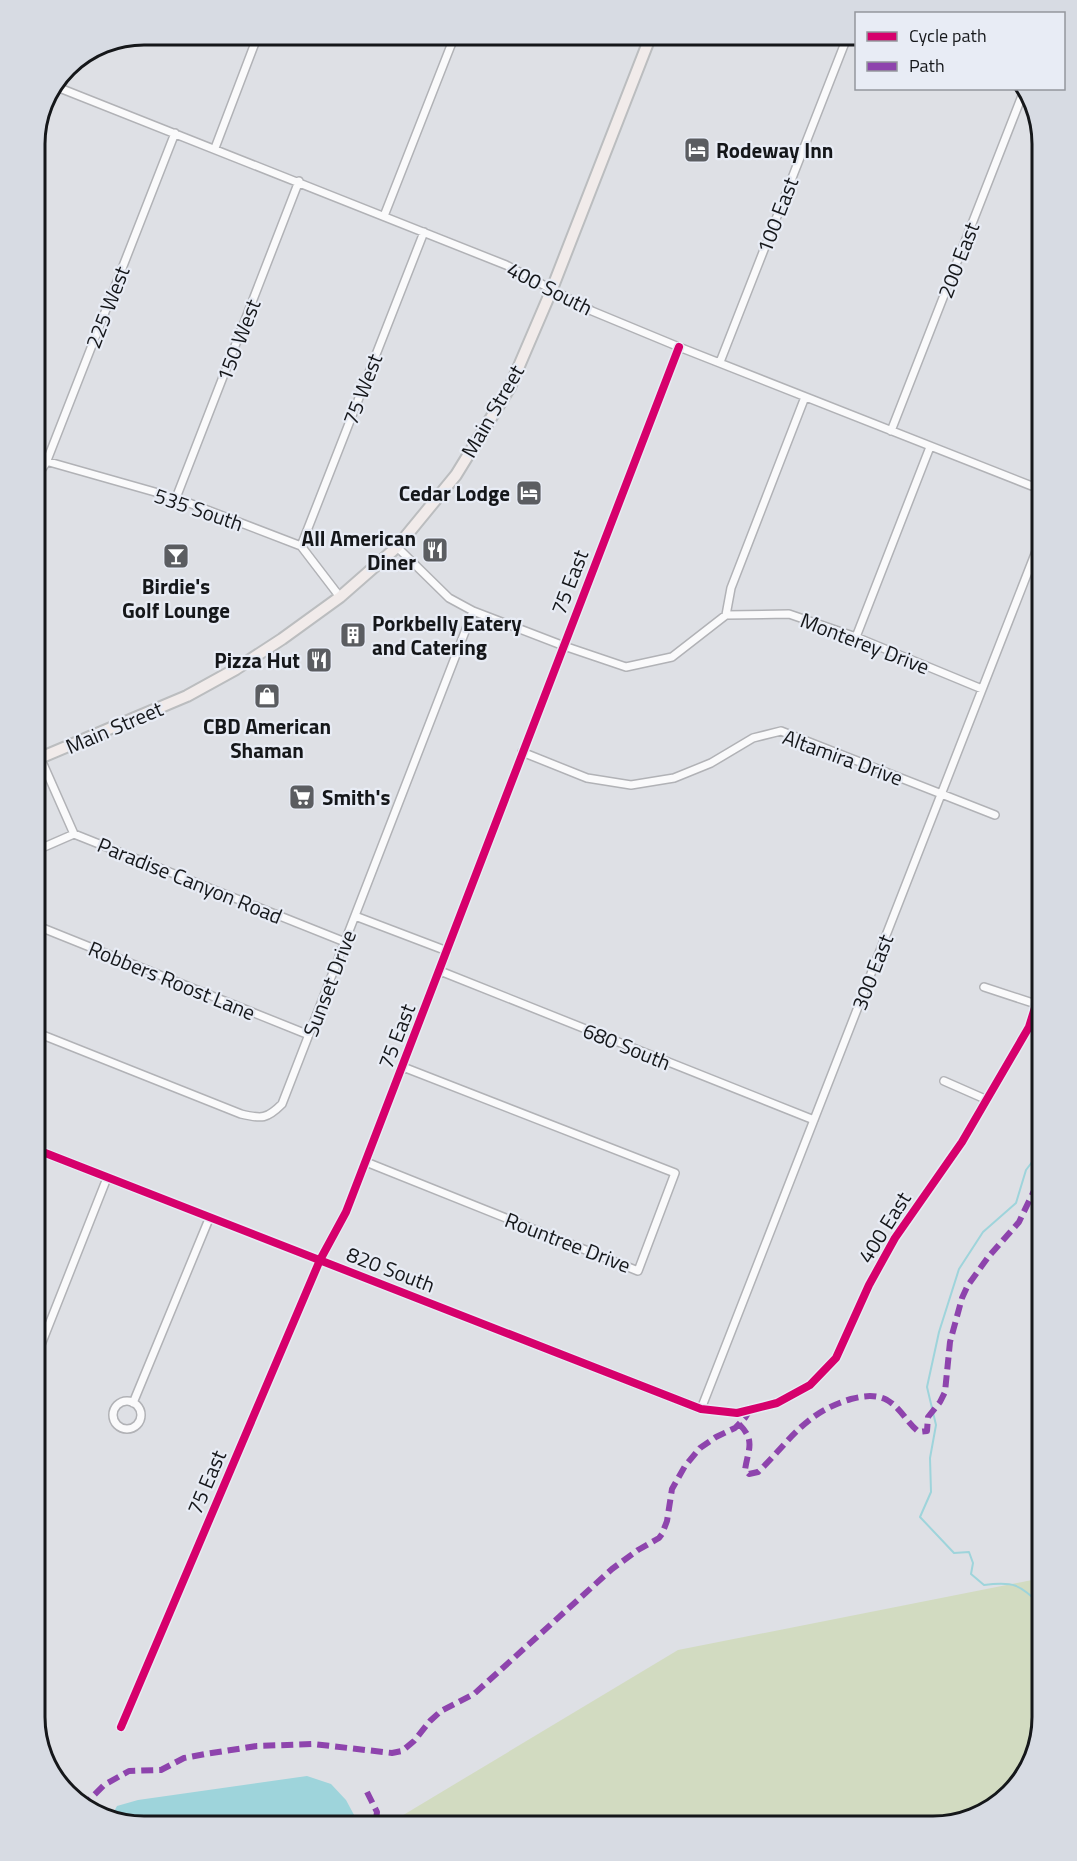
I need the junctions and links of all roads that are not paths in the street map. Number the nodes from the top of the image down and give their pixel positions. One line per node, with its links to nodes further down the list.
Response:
1 (254, 45): 8 (street)
2 (450, 45): 10 (street)
3 (647, 45): 12 (main road, Main Street)
4 (844, 45): 14 (street, 100 East)
5 (62, 89): 7 (street, 400 South)
6 (1021, 98): 16 (street, 200 East)
7 (175, 133): 8 (street, 400 South); 18 (street, 225 West)
8 (214, 148): 9 (street, 400 South)
9 (299, 182): 10 (street, 400 South); 20 (street, 150 West)
10 (384, 216): 11 (street, 400 South)
11 (424, 232): 12 (street, 400 South); 21 (street, 75 West)
12 (552, 289): 13 (street, 400 South); 22 (main road, Main Street)
13 (679, 347): 14 (street, 400 South); 28 (street, 75 East)
14 (720, 363): 15 (street, 400 South)
15 (805, 397): 16 (street, 400 South); 26 (street)
16 (891, 430): 17 (street, 400 South)
17 (930, 447): 19 (street, 400 South); 27 (street)
18 (46, 463): 20 (street, 535 South)
19 (1032, 486)
20 (176, 498): 21 (street, 535 South)
21 (301, 546): 24 (street)
22 (398, 547): 24 (main road, Main Street); 25 (street)
23 (1032, 562): 29 (street, 300 East)
24 (340, 597): 31 (main road, Main Street)
25 (473, 611): 28 (street); 37 (street, Sunset Drive)
26 (726, 615): 27 (street, Monterey Drive); 28 (street)
27 (856, 636): 29 (street, Monterey Drive)
28 (564, 646): 30 (street, 75 East)
29 (982, 689): 33 (street, 300 East)
30 (522, 753): 33 (street, Altamira Drive); 40 (street, 75 East)
31 (45, 755)
32 (45, 774): 35 (street)
33 (941, 793): 34 (street, Altamira Drive); 50 (street, 300 East)
34 (995, 815)
35 (74, 834): 36 (street, Paradise Canyon Road); 39 (street, Paradise Canyon Road)
36 (45, 847)
37 (355, 915): 39 (street, Sunset Drive); 40 (street)
38 (45, 929): 45 (street, Robbers Roost Lane)
39 (345, 942): 45 (street, Sunset Drive)
40 (447, 951): 41 (street, 75 East)
41 (440, 971): 47 (street, 75 East); 50 (street, 680 South)
42 (984, 987): 43 (street)
43 (1032, 1002)
44 (1032, 1021): 49 (street, 400 East)
45 (309, 1035): 46 (street, Sunset Drive)
46 (45, 1036)
47 (403, 1067): 52 (street, 75 East); 52 (street, Rountree Drive)
48 (944, 1082): 49 (street)
49 (985, 1099): 58 (street, 400 East)
50 (814, 1120): 58 (street, 300 East)
51 (45, 1153): 53 (street, 820 South)
52 (366, 1162): 55 (street, 75 East)
53 (107, 1178): 54 (street, 820 South); 56 (street)
54 (209, 1218): 55 (street, 820 South); 57 (street)
55 (320, 1260): 58 (street, 820 South); 59 (street, 75 East)
56 (45, 1333)
57 (134, 1403): 57 (street)
58 (701, 1409)
59 (121, 1727)

